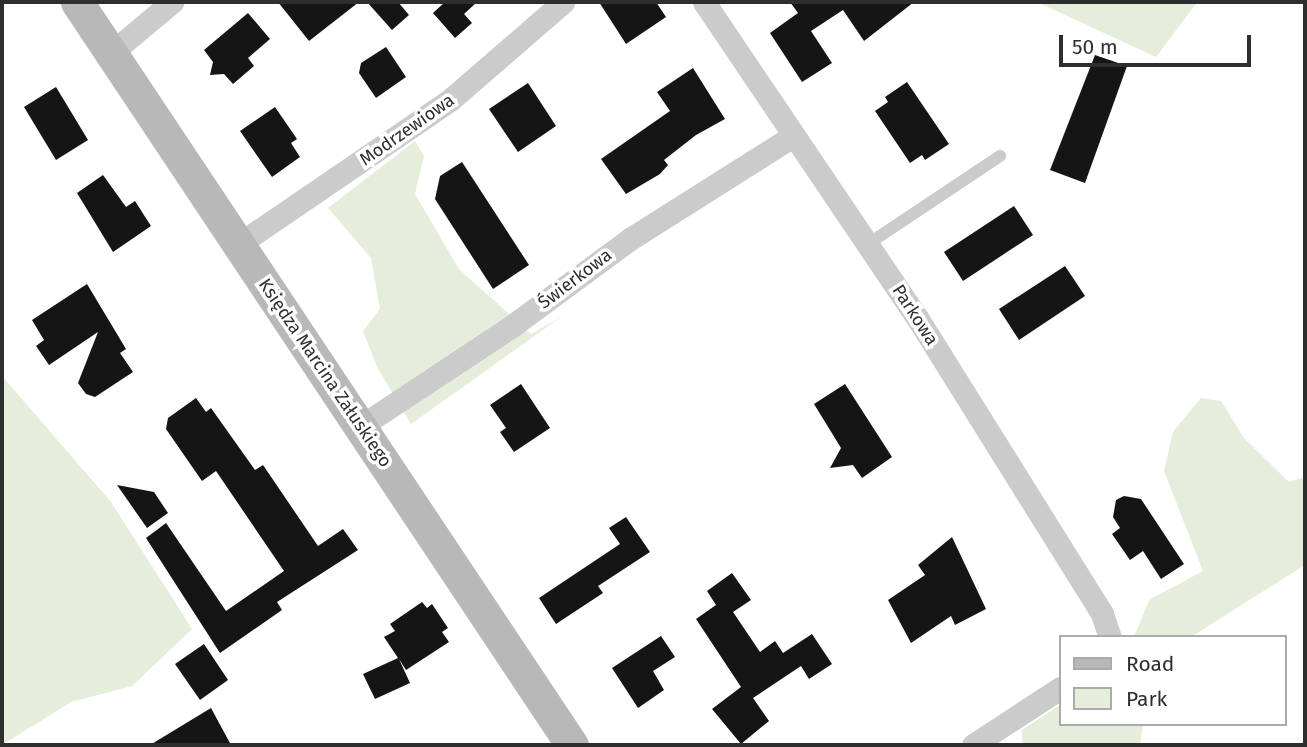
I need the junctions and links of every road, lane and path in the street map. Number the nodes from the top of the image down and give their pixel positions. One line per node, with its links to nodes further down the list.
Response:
1 (77, 2): 5 (street, Księdza Marcina Załuskiego)
2 (172, 2): 5 (street)
3 (563, 2): 8 (street, Modrzewiowa)
4 (704, 2): 6 (street, Parkowa)
5 (111, 53): 8 (street, Księdza Marcina Załuskiego)
6 (793, 136): 9 (street, Parkowa); 10 (street, Świerkowa)
7 (1000, 156): 9 (lane)
8 (239, 244): 10 (street, Księdza Marcina Załuskiego)
9 (868, 244): 11 (street, Parkowa)
10 (360, 426): 13 (street, Księdza Marcina Załuskiego)
11 (1109, 635)
12 (1058, 689): 14 (street)
13 (572, 745)
14 (973, 745)

